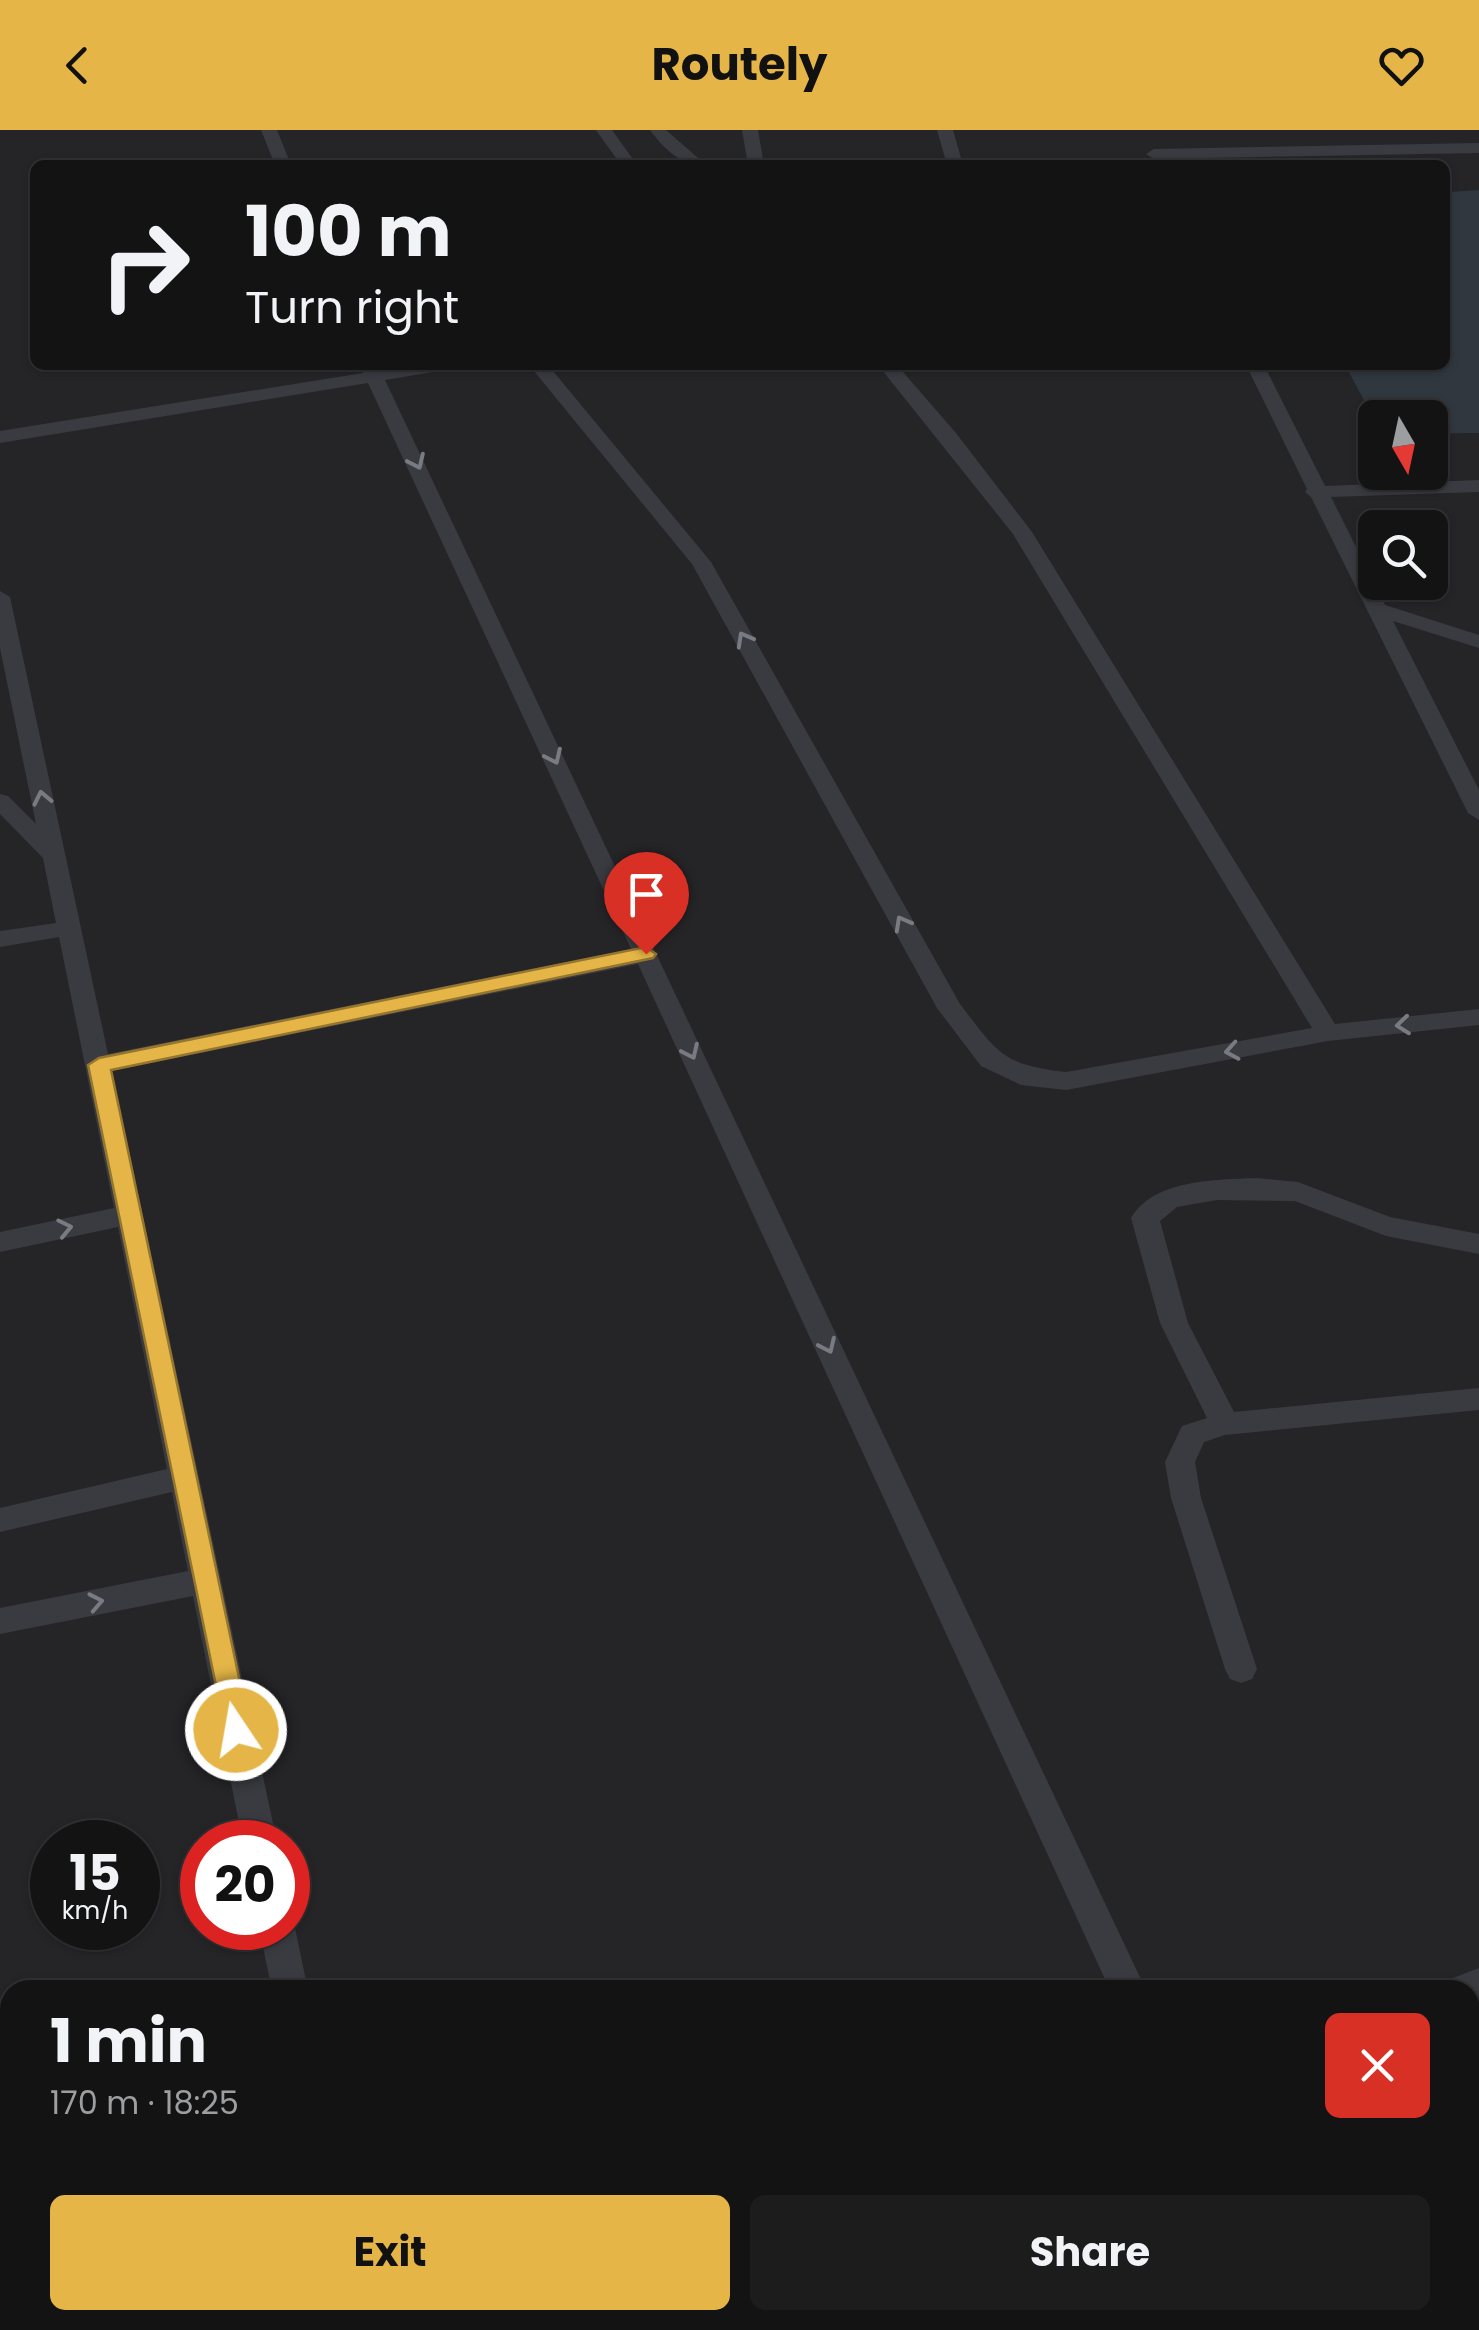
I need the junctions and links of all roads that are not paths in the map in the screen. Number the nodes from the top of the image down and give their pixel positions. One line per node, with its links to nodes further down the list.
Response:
1 (269, 130): 8 (lane)
2 (604, 130): 9 (lane)
3 (658, 130): 10 (lane)
4 (750, 130): 11 (lane)
5 (945, 130): 12 (lane)
6 (1479, 148): 7 (lane)
7 (1154, 154)
8 (281, 160)
9 (625, 160)
10 (691, 160)
11 (755, 160)
12 (954, 160)
13 (370, 370): 17 (lane); 28 (lane, one-way to 28)
14 (542, 370): 30 (lane, one-way to 14)
15 (891, 370): 30 (lane)
16 (1256, 370): 19 (lane)
17 (0, 437)
18 (1479, 486): 19 (lane)
19 (1315, 492): 21 (lane)
20 (0, 596): 25 (lane, one-way to 20)
21 (1380, 610): 22 (lane); 24 (lane)
22 (1479, 642)
23 (0, 802): 25 (lane)
24 (1479, 812)
25 (53, 856): 26 (lane)
26 (70, 928): 27 (lane); 31 (lane)
27 (0, 939)
28 (646, 954): 31 (lane); 45 (lane, one-way to 45)
29 (1479, 1017): 30 (lane, one-way to 30)
30 (1328, 1033)
31 (99, 1065): 32 (lane)
32 (130, 1214): 33 (lane, one-way to 32); 37 (lane)
33 (0, 1242)
34 (1479, 1244): 36 (lane)
35 (1479, 1399): 36 (lane)
36 (1225, 1424): 41 (lane)
37 (184, 1478): 38 (lane); 39 (lane)
38 (0, 1520)
39 (205, 1580): 40 (lane, one-way to 39); 42 (lane)
40 (0, 1621)
41 (1241, 1669)
42 (255, 1820)
43 (282, 1950): 44 (lane)
44 (288, 1980)
45 (1123, 1980)

